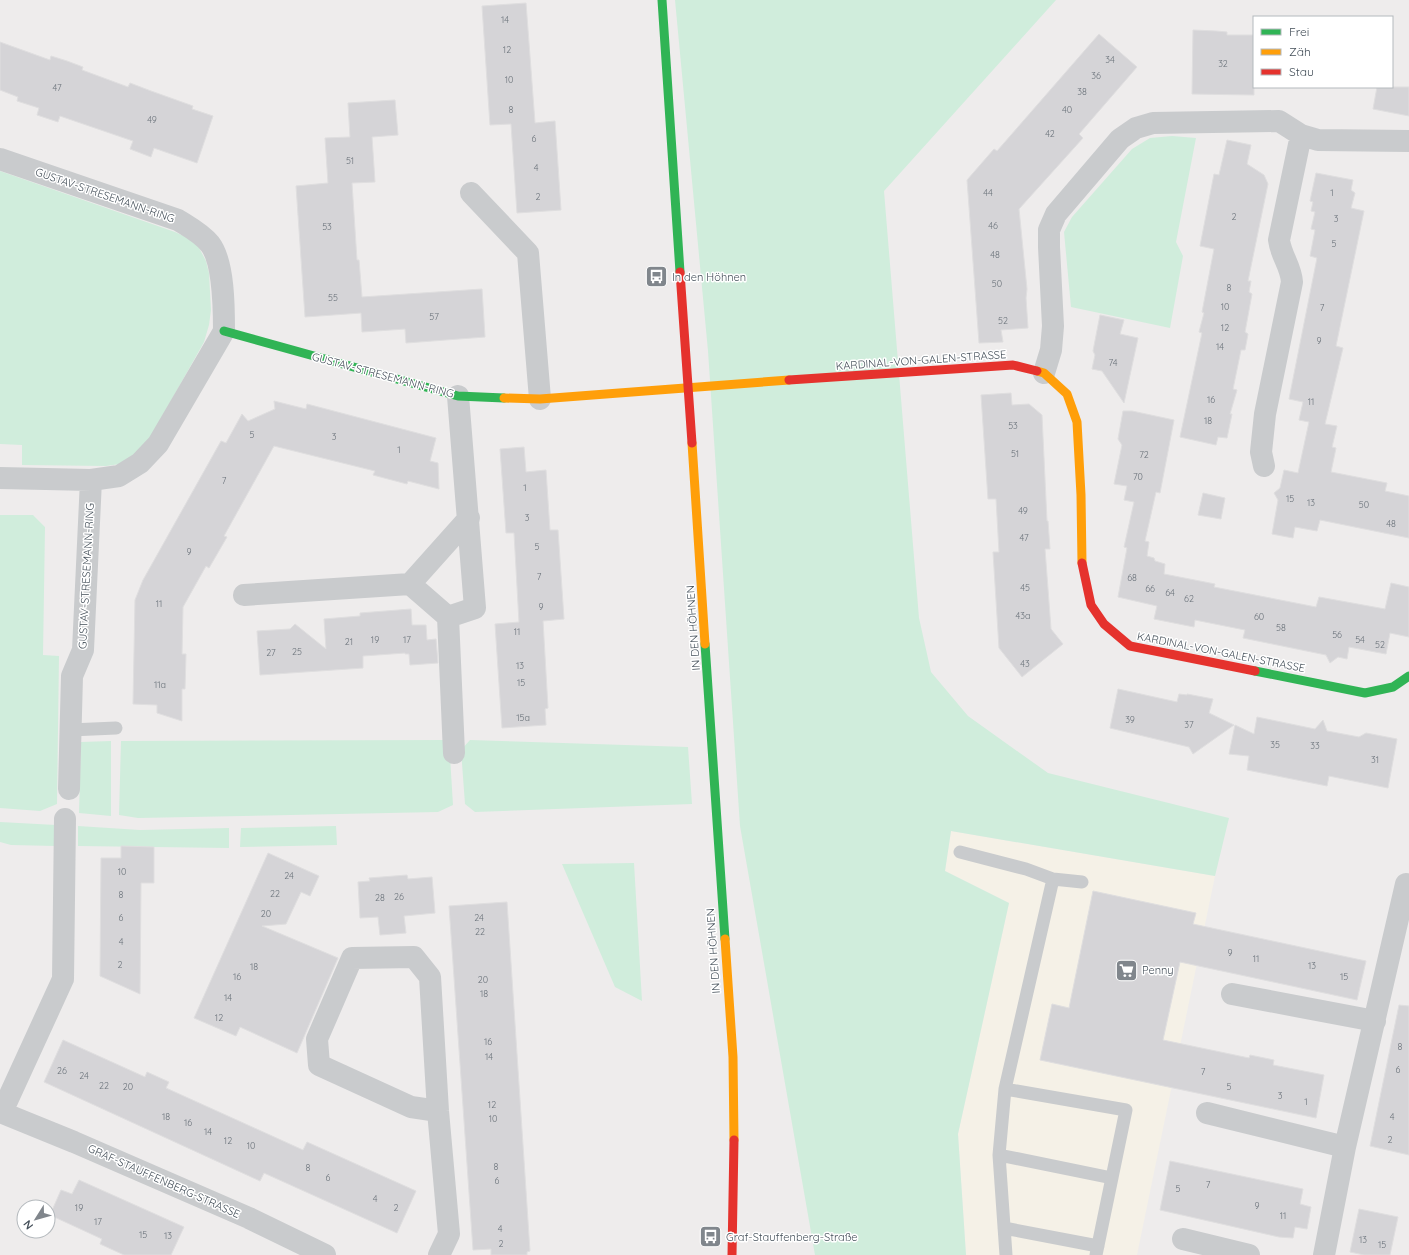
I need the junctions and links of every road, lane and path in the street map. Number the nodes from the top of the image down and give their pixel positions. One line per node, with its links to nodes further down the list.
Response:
1 (662, 0): 8 (street, IN DEN HÖHNEN)
2 (1301, 134): 3 (street); 7 (street); 11 (street)
3 (1409, 141)
4 (0, 159): 6 (street, GUSTAV-STRESEMANN-RING)
5 (471, 193): 10 (street)
6 (224, 331): 9 (street, GUSTAV-STRESEMANN-RING); 13 (street)
7 (1044, 373): 8 (street, KARDINAL-VON-GALEN-STRASSE); 18 (street, KARDINAL-VON-GALEN-STRASSE)
8 (689, 386): 10 (street, GUSTAV-STRESEMANN-RING); 42 (street, IN DEN HÖHNEN)
9 (458, 396): 10 (street, GUSTAV-STRESEMANN-RING); 14 (street)
10 (540, 399)
11 (1264, 466)
12 (0, 478): 13 (street)
13 (91, 480): 20 (street, GUSTAV-STRESEMANN-RING)
14 (469, 518): 15 (street); 17 (street)
15 (410, 584): 16 (street); 17 (street)
16 (244, 595)
17 (448, 618): 21 (street)
18 (1409, 676)
19 (116, 728): 20 (lane)
20 (70, 730): 22 (street, GUSTAV-STRESEMANN-RING)
21 (454, 752)
22 (68, 789)
23 (65, 819): 32 (street)
24 (960, 852): 25 (lane)
25 (1053, 879): 26 (lane); 30 (lane)
26 (1082, 882)
27 (1406, 884): 29 (street)
28 (1232, 994): 29 (street)
29 (1375, 1021): 34 (street)
30 (1005, 1089): 35 (lane); 36 (lane)
31 (438, 1111): 31 (street); 41 (street)
32 (1, 1112): 40 (street, GRAF-STAUFFENBERG-STRASSE)
33 (1207, 1113): 34 (street)
34 (1345, 1146): 45 (street)
35 (999, 1155): 36 (lane); 37 (lane)
36 (1112, 1178): 39 (lane)
37 (1004, 1228): 39 (lane); 43 (lane)
38 (1182, 1239): 44 (street)
39 (1097, 1250)
40 (325, 1255)
41 (439, 1255)
42 (732, 1255)
43 (1006, 1255)
44 (1249, 1255)
45 (1324, 1255)

